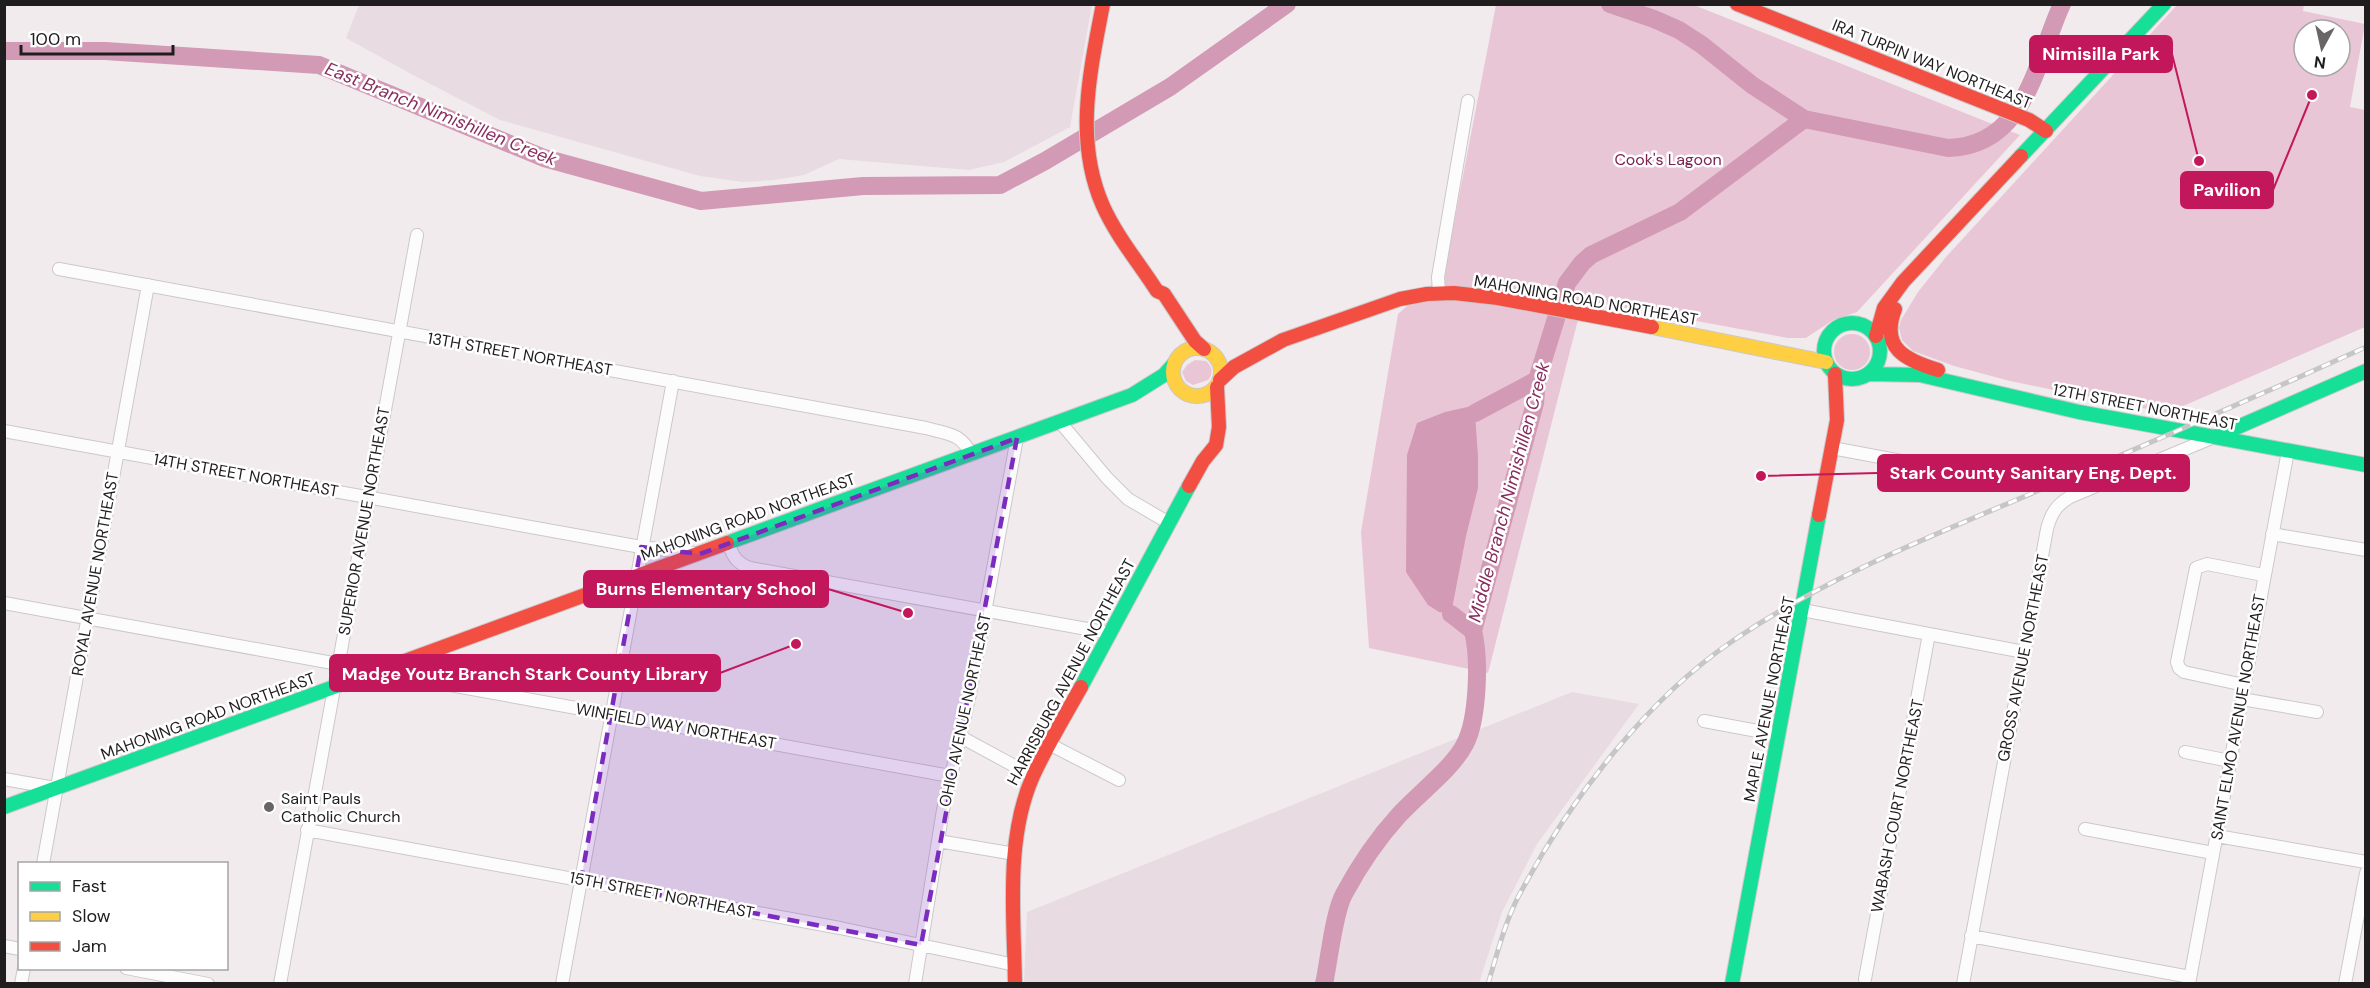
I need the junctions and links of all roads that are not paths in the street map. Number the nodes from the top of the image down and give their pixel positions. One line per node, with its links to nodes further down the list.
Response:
1 (1103, 4): 11 (main road)
2 (1737, 4): 5 (main road, IRA TURPIN WAY NORTHEAST)
3 (2164, 4): 5 (main road)
4 (1468, 101): 12 (street)
5 (2046, 131): 7 (main road)
6 (417, 235): 14 (street, SUPERIOR AVENUE NORTHEAST)
7 (1939, 244): 9 (main road); 28 (main road)
8 (59, 269): 10 (street, 13TH STREET NORTHEAST)
9 (1903, 282): 13 (main road); 17 (main road)
10 (148, 285): 14 (street, 13TH STREET NORTHEAST); 36 (street, ROYAL AVENUE NORTHEAST)
11 (1157, 291): 18 (main road); 20 (main road)
12 (1439, 293): 15 (main road, MAHONING ROAD NORTHEAST); 19 (main road, MAHONING ROAD NORTHEAST)
13 (1856, 323): 16 (main road); 17 (main road)
14 (399, 332): 25 (street, 13TH STREET NORTHEAST); 42 (street, SUPERIOR AVENUE NORTHEAST)
15 (1283, 340): 18 (main road, MAHONING ROAD NORTHEAST); 26 (main road, MAHONING ROAD NORTHEAST)
16 (1826, 340): 19 (main road, MAHONING ROAD NORTHEAST); 21 (main road)
17 (1878, 340): 23 (main road, 12TH STREET NORTHEAST); 24 (main road)
18 (1207, 350): 20 (main road); 26 (main road)
19 (1781, 352): 21 (main road, MAHONING ROAD NORTHEAST)
20 (1176, 361): 27 (main road, MAHONING ROAD NORTHEAST); 29 (main road)
21 (1830, 368): 24 (main road); 30 (main road, MAPLE AVENUE NORTHEAST)
22 (2366, 371): 33 (main road)
23 (1920, 375): 24 (main road, 12TH STREET NORTHEAST); 28 (main road, 12TH STREET NORTHEAST)
24 (1864, 377): 30 (main road, MAPLE AVENUE NORTHEAST)
25 (673, 381): 38 (street, 13TH STREET NORTHEAST); 46 (street)
26 (1218, 384): 29 (main road); 39 (main road, HARRISBURG AVENUE NORTHEAST)
27 (1132, 395): 29 (main road, MAHONING ROAD NORTHEAST); 31 (main road, MAHONING ROAD NORTHEAST)
28 (1999, 395): 33 (main road, 12TH STREET NORTHEAST)
29 (1190, 396): 39 (main road, HARRISBURG AVENUE NORTHEAST)
30 (1837, 420): 35 (main road, MAPLE AVENUE NORTHEAST)
31 (1060, 422): 34 (main road, MAHONING ROAD NORTHEAST); 43 (street)
32 (4, 431): 36 (street, 14TH STREET NORTHEAST)
33 (2215, 437): 37 (main road, 12TH STREET NORTHEAST); 57 (street, GROSS AVENUE NORTHEAST)
34 (1017, 438): 38 (main road, MAHONING ROAD NORTHEAST); 52 (street, OHIO AVENUE NORTHEAST)
35 (1832, 447): 41 (street); 53 (main road, MAPLE AVENUE NORTHEAST)
36 (117, 451): 42 (street, 14TH STREET NORTHEAST); 54 (street, ROYAL AVENUE NORTHEAST)
37 (2288, 451): 40 (main road, 12TH STREET NORTHEAST); 44 (street, SAINT ELMO AVENUE NORTHEAST)
38 (971, 454): 45 (main road, MAHONING ROAD NORTHEAST)
39 (1203, 461): 43 (main road, HARRISBURG AVENUE NORTHEAST)
40 (2366, 465)
41 (2019, 483)
42 (368, 498): 46 (street, 14TH STREET NORTHEAST); 59 (street, SUPERIOR AVENUE NORTHEAST)
43 (1169, 523): 55 (main road, HARRISBURG AVENUE NORTHEAST)
44 (2272, 534): 47 (street); 49 (street, SAINT ELMO AVENUE NORTHEAST)
45 (728, 543): 48 (main road, MAHONING ROAD NORTHEAST); 52 (street)
46 (642, 547): 48 (street, 14TH STREET NORTHEAST); 50 (street)
47 (2366, 550)
48 (700, 554): 50 (main road, MAHONING ROAD NORTHEAST)
49 (2264, 575): 60 (street, SAINT ELMO AVENUE NORTHEAST); 60 (street)
50 (636, 576): 58 (main road, MAHONING ROAD NORTHEAST); 64 (street)
51 (4, 603): 54 (street)
52 (986, 610): 55 (street); 67 (street, OHIO AVENUE NORTHEAST)
53 (1802, 610): 56 (street); 66 (main road, MAPLE AVENUE NORTHEAST)
54 (87, 618): 59 (street); 75 (street, ROYAL AVENUE NORTHEAST)
55 (1109, 633): 68 (main road, HARRISBURG AVENUE NORTHEAST)
56 (1929, 634): 57 (street); 91 (street, WABASH COURT NORTHEAST)
57 (2024, 652): 87 (street, GROSS AVENUE NORTHEAST)
58 (413, 658): 61 (main road, MAHONING ROAD NORTHEAST); 64 (street, WINFIELD WAY NORTHEAST)
59 (338, 664): 61 (street, SUPERIOR AVENUE NORTHEAST)
60 (2244, 685): 62 (street, SAINT ELMO AVENUE NORTHEAST)
61 (333, 687): 75 (main road, MAHONING ROAD NORTHEAST); 78 (street, SUPERIOR AVENUE NORTHEAST)
62 (2242, 699): 63 (street); 70 (street, SAINT ELMO AVENUE NORTHEAST)
63 (2317, 712)
64 (611, 714): 71 (street, WINFIELD WAY NORTHEAST); 86 (street)
65 (1704, 721): 66 (street)
66 (1779, 735): 98 (main road, MAPLE AVENUE NORTHEAST)
67 (961, 737): 71 (street, OHIO AVENUE NORTHEAST); 72 (street)
68 (1049, 744): 72 (main road, HARRISBURG AVENUE NORTHEAST); 74 (street)
69 (2185, 752): 70 (street)
70 (2230, 761): 79 (street, SAINT ELMO AVENUE NORTHEAST)
71 (950, 776): 80 (street, OHIO AVENUE NORTHEAST)
72 (1033, 776): 82 (main road, HARRISBURG AVENUE NORTHEAST)
73 (4, 779): 75 (street)
74 (1119, 780)
75 (57, 788): 76 (main road, MAHONING ROAD NORTHEAST); 83 (street, ROYAL AVENUE NORTHEAST)
76 (4, 807)
77 (2085, 829): 81 (street)
78 (308, 830): 86 (street, 15TH STREET NORTHEAST); 94 (street, SUPERIOR AVENUE NORTHEAST)
79 (2217, 836): 81 (street, SAINT ELMO AVENUE NORTHEAST); 84 (street)
80 (938, 841): 82 (street); 88 (street, OHIO AVENUE NORTHEAST)
81 (2213, 853): 92 (street, SAINT ELMO AVENUE NORTHEAST)
82 (1015, 854): 89 (main road, HARRISBURG AVENUE NORTHEAST)
83 (43, 862)
84 (2366, 862)
85 (2366, 873): 100 (street)
86 (581, 880): 88 (street, 15TH STREET NORTHEAST); 95 (street)
87 (1971, 936): 92 (street); 99 (street, GROSS AVENUE NORTHEAST)
88 (921, 945): 89 (street, 15TH STREET NORTHEAST); 96 (street, OHIO AVENUE NORTHEAST)
89 (1015, 965): 97 (main road, HARRISBURG AVENUE NORTHEAST)
90 (131, 970): 93 (street)
91 (1865, 979)
92 (2190, 980)
93 (208, 984)
94 (280, 984)
95 (562, 984)
96 (915, 984)
97 (1015, 984)
98 (1732, 984)
99 (1963, 984)
100 (2345, 984)

